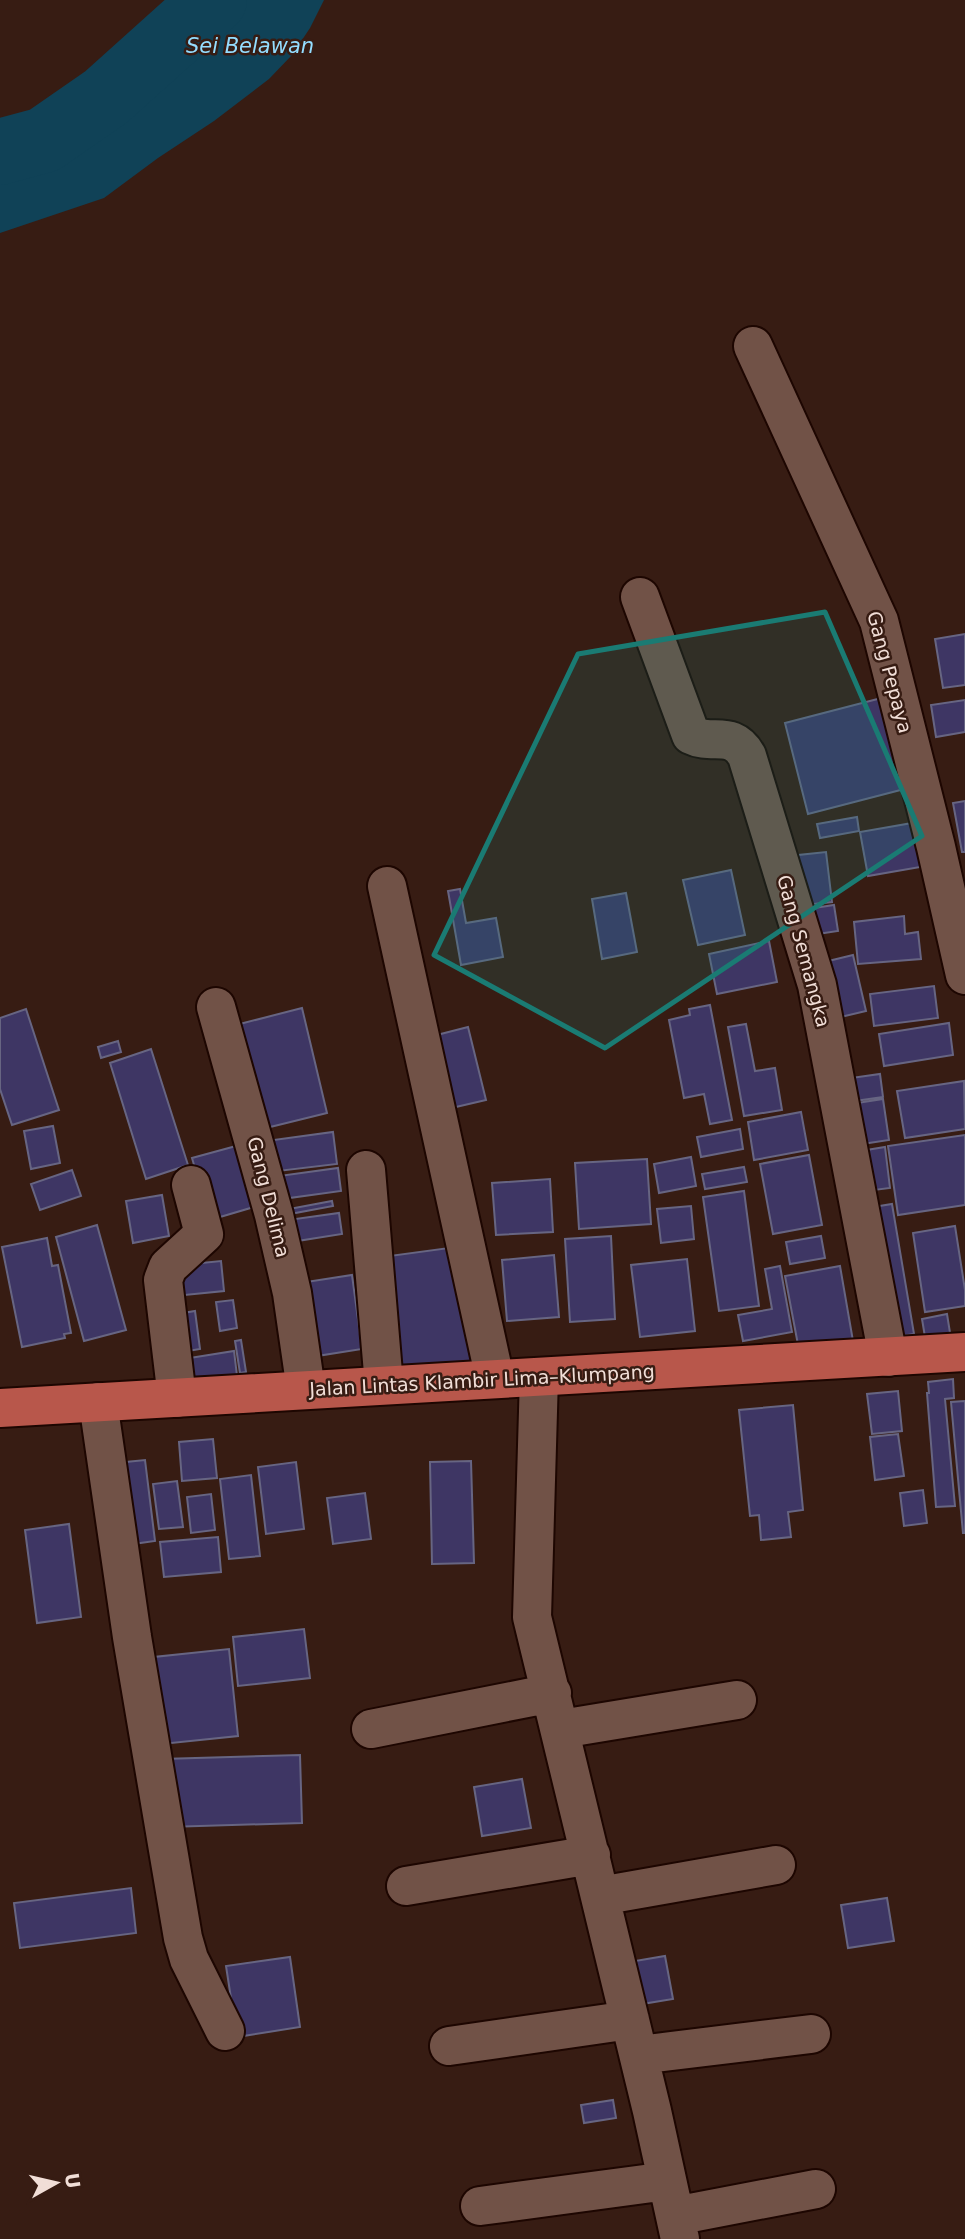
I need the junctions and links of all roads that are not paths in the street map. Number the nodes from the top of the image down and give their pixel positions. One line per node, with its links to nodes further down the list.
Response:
1 (753, 346): 4 (street, Gang Pepaya)
2 (640, 597): 9 (street, Gang Semangka)
3 (387, 886): 11 (street)
4 (965, 975)
5 (216, 1007): 13 (street, Gang Delima)
6 (366, 1170): 12 (street)
7 (191, 1185): 14 (street)
8 (965, 1352): 9 (main road, Jalan Lintas Klambir Lima–Klumpang)
9 (888, 1357): 10 (main road, Jalan Lintas Klambir Lima–Klumpang)
10 (539, 1377): 11 (main road, Jalan Lintas Klambir Lima–Klumpang); 18 (street)
11 (495, 1379): 12 (main road, Jalan Lintas Klambir Lima–Klumpang)
12 (384, 1385): 13 (main road, Jalan Lintas Klambir Lima–Klumpang)
13 (306, 1390): 14 (main road, Jalan Lintas Klambir Lima–Klumpang)
14 (177, 1398): 15 (main road, Jalan Lintas Klambir Lima–Klumpang)
15 (98, 1402): 16 (main road, Jalan Lintas Klambir Lima–Klumpang); 24 (street)
16 (0, 1408)
17 (737, 1700): 18 (street)
18 (556, 1711): 19 (street); 20 (street)
19 (371, 1729)
20 (591, 1856): 22 (street); 23 (street)
21 (776, 1865): 23 (street)
22 (407, 1886)
23 (600, 1896): 26 (street)
24 (225, 2031)
25 (811, 2034): 26 (street)
26 (634, 2038): 27 (street); 30 (street)
27 (449, 2046)
28 (816, 2189): 30 (street)
29 (480, 2206): 30 (street)
30 (674, 2212)

